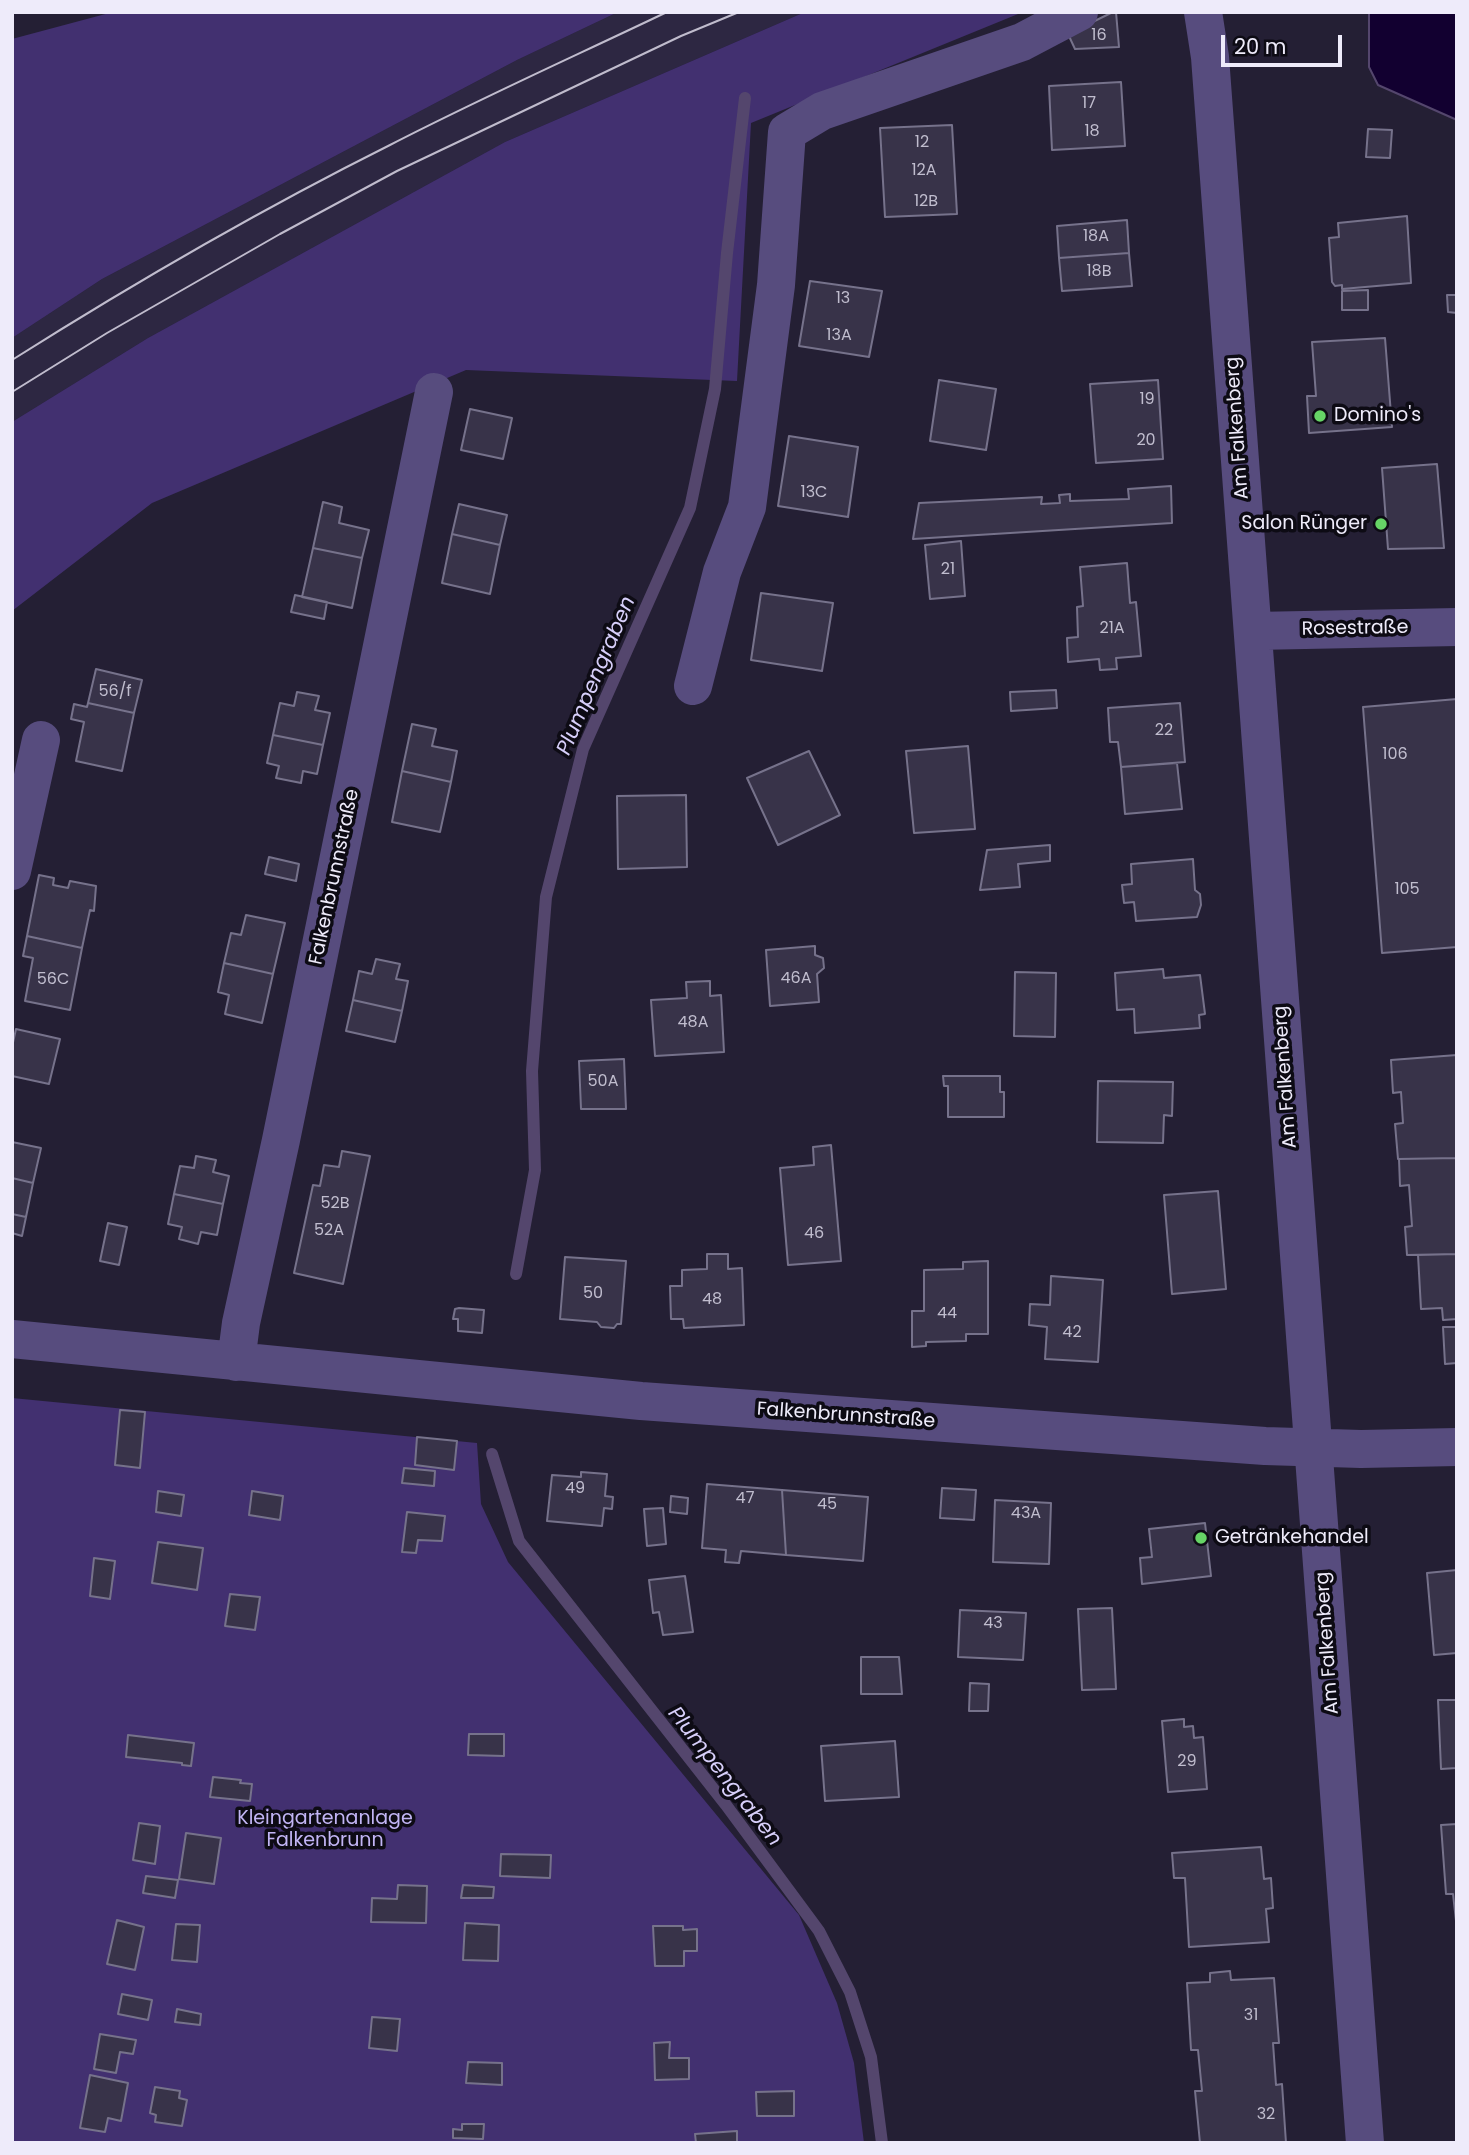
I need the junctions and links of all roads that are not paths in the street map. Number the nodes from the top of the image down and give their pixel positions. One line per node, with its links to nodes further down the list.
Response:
1 (1079, 12): 6 (street)
2 (1203, 12): 5 (street, Am Falkenberg)
3 (435, 392): 10 (street, Falkenbrunnstraße)
4 (1457, 627): 5 (street, Rosestraße)
5 (1254, 631): 12 (street, Am Falkenberg)
6 (693, 685)
7 (41, 740): 8 (street)
8 (12, 870)
9 (12, 1339): 10 (street, Falkenbrunnstraße)
10 (236, 1362): 12 (street, Falkenbrunnstraße)
11 (1457, 1447): 12 (street, Falkenbrunnstraße)
12 (1313, 1448): 13 (street, Am Falkenberg)
13 (1366, 2143)

